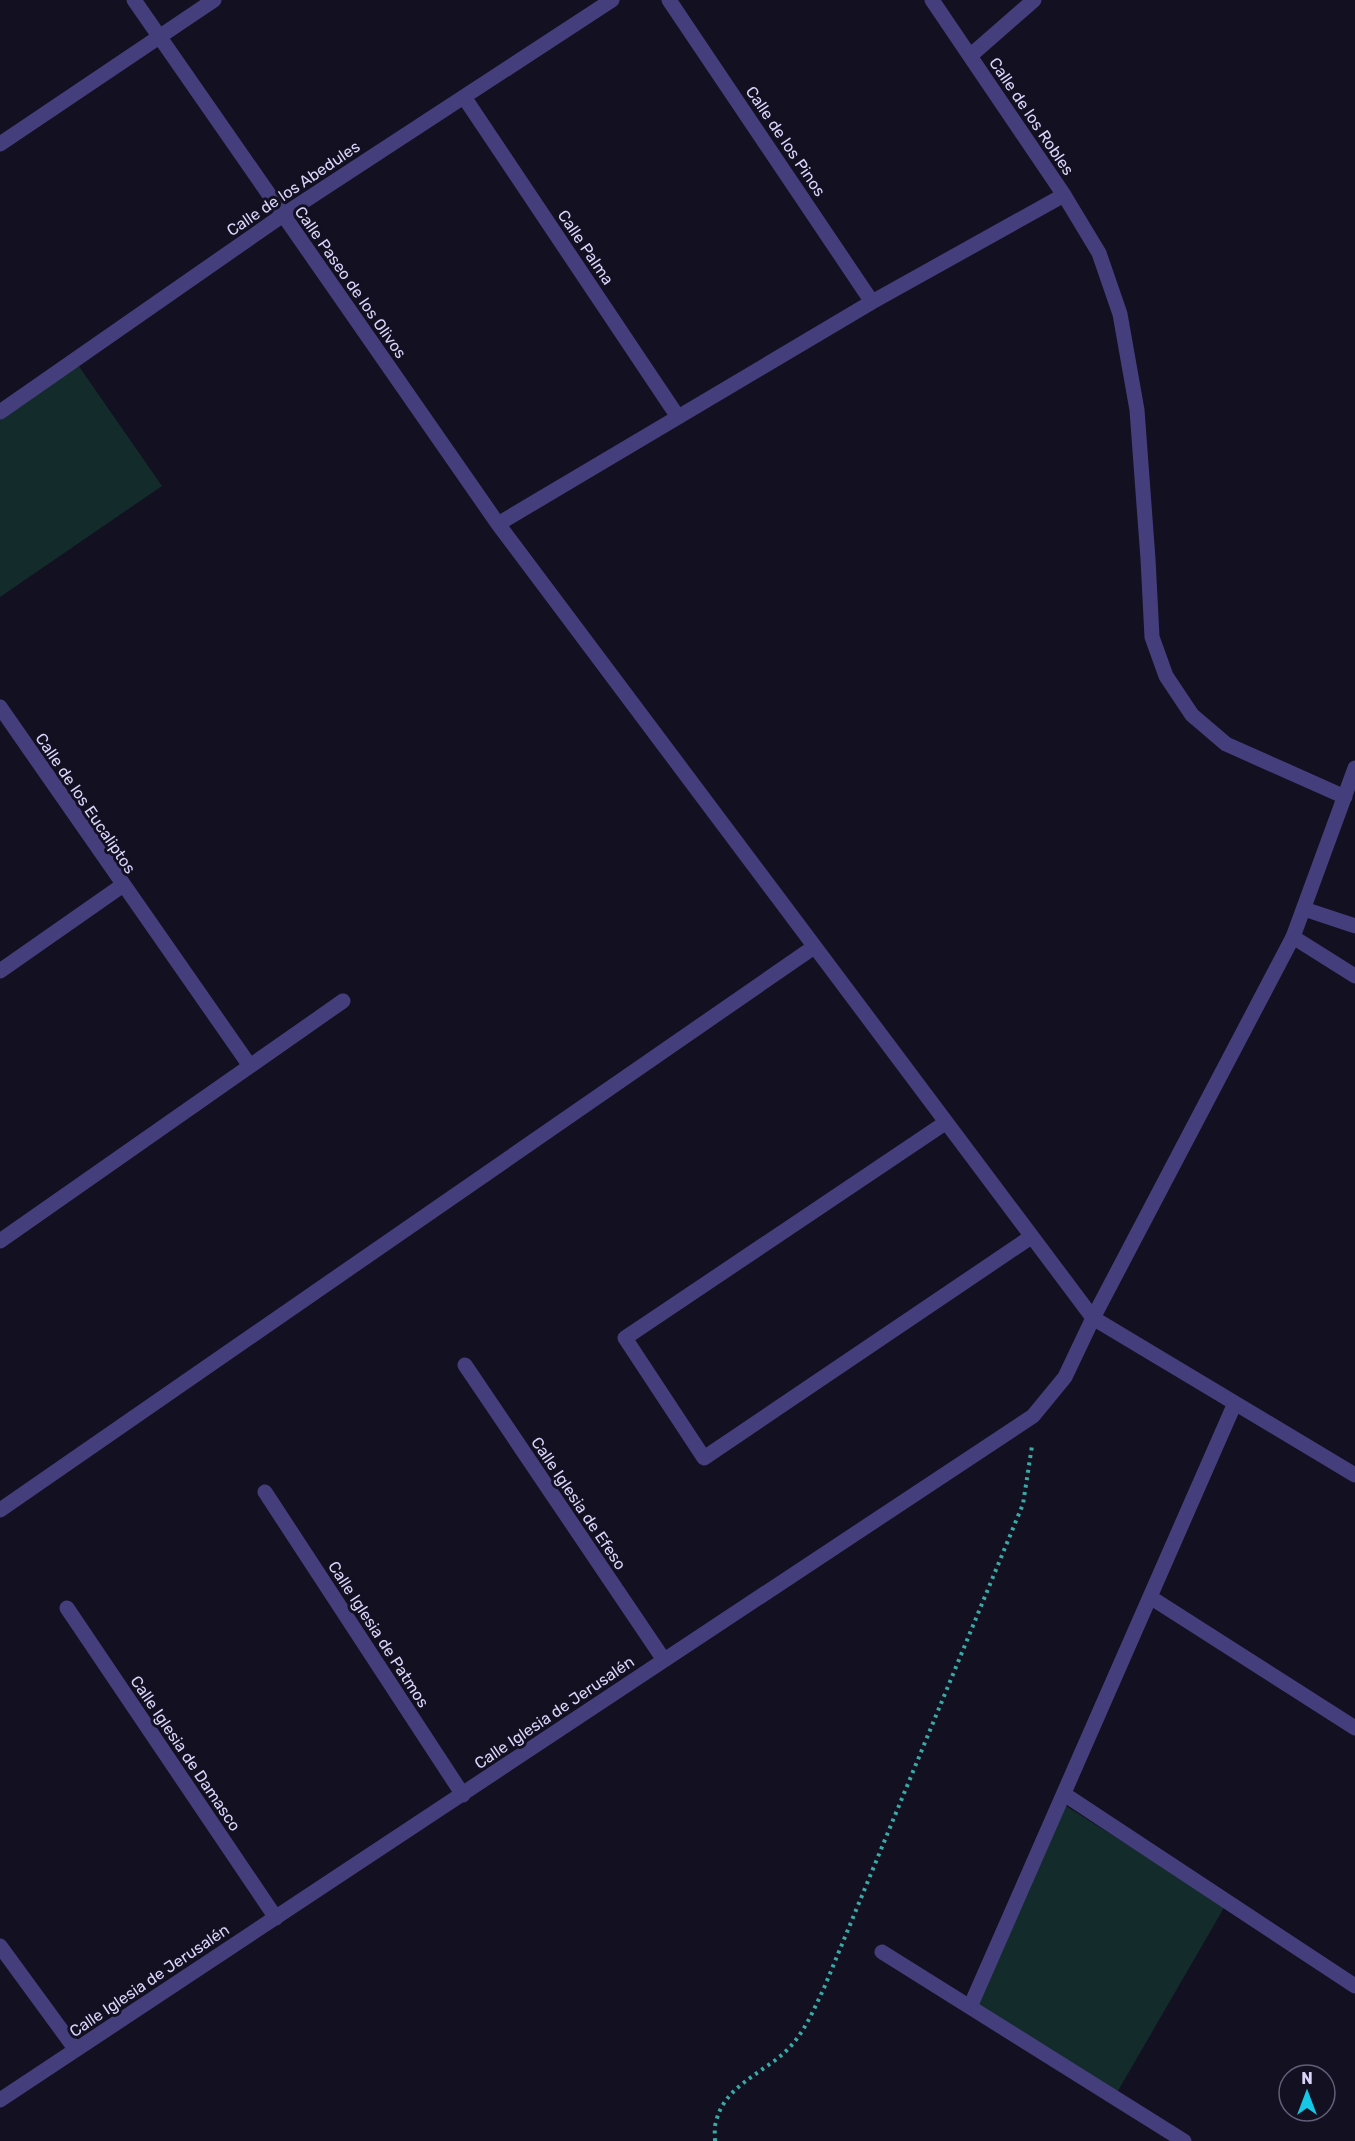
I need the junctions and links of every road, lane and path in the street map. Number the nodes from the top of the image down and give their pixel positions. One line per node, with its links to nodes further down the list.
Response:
1 (134, 0): 7 (street, Calle Paseo de los Olivos)
2 (214, 0): 7 (street)
3 (612, 0): 9 (street, Calle de los Abedules)
4 (669, 0): 13 (street, Calle de los Pinos)
5 (932, 0): 8 (street, Calle de los Robles)
6 (1034, 0): 8 (street, Calle de los Robles)
7 (160, 37): 10 (street); 12 (street, Calle Paseo de los Olivos)
8 (970, 56): 11 (street, Calle de los Robles)
9 (464, 97): 12 (street, Calle de los Abedules); 15 (street, Calle Palma)
10 (0, 144)
11 (1064, 195): 13 (street); 19 (street, Calle de los Robles)
12 (283, 215): 14 (street, Calle de los Abedules); 16 (street, Calle Paseo de los Olivos)
13 (872, 302): 15 (street)
14 (0, 412)
15 (678, 417): 16 (street)
16 (498, 524): 24 (street, Calle Paseo de los Olivos)
17 (0, 707): 20 (street, Calle de los Eucaliptos)
18 (1355, 768): 19 (street, Calle Iglesia de Jerusalén)
19 (1345, 797): 21 (street, Calle Iglesia de Jerusalén)
20 (123, 885): 25 (street, Calle de los Eucaliptos); 28 (street)
21 (1304, 909): 22 (street); 23 (street, Calle Iglesia de Jerusalén)
22 (1355, 926)
23 (1293, 936): 26 (street); 32 (street, Calle Iglesia de Jerusalén)
24 (814, 947): 29 (street, Calle Paseo de los Olivos); 38 (street)
25 (0, 971)
26 (1355, 976)
27 (343, 1001): 28 (street)
28 (250, 1066): 31 (street)
29 (945, 1123): 30 (street, Calle Paseo de los Olivos); 30 (street)
30 (1031, 1237): 32 (street, Calle Paseo de los Olivos)
31 (0, 1241)
32 (1093, 1318): 34 (street); 35 (street, Calle Iglesia de Jerusalén)
33 (465, 1365): 41 (street, Calle Iglesia de Efeso)
34 (1235, 1403): 36 (street); 39 (street)
35 (1032, 1416): 41 (street, Calle Iglesia de Jerusalén); 52 (path)
36 (1355, 1475)
37 (265, 1492): 44 (street, Calle Iglesia de Patmos)
38 (0, 1510)
39 (1150, 1597): 42 (street); 43 (street)
40 (67, 1608): 45 (street, Calle Iglesia de Damasco)
41 (664, 1660): 44 (street, Calle Iglesia de Jerusalén)
42 (1355, 1728)
43 (1064, 1794): 48 (street); 49 (street)
44 (463, 1795): 45 (street, Calle Iglesia de Jerusalén)
45 (276, 1918): 50 (street, Calle Iglesia de Jerusalén)
46 (0, 1946): 50 (street)
47 (882, 1952): 49 (street)
48 (1355, 1986)
49 (970, 2007): 53 (street)
50 (76, 2050): 51 (street, Calle Iglesia de Jerusalén)
51 (0, 2100)
52 (715, 2141)
53 (1184, 2141)

